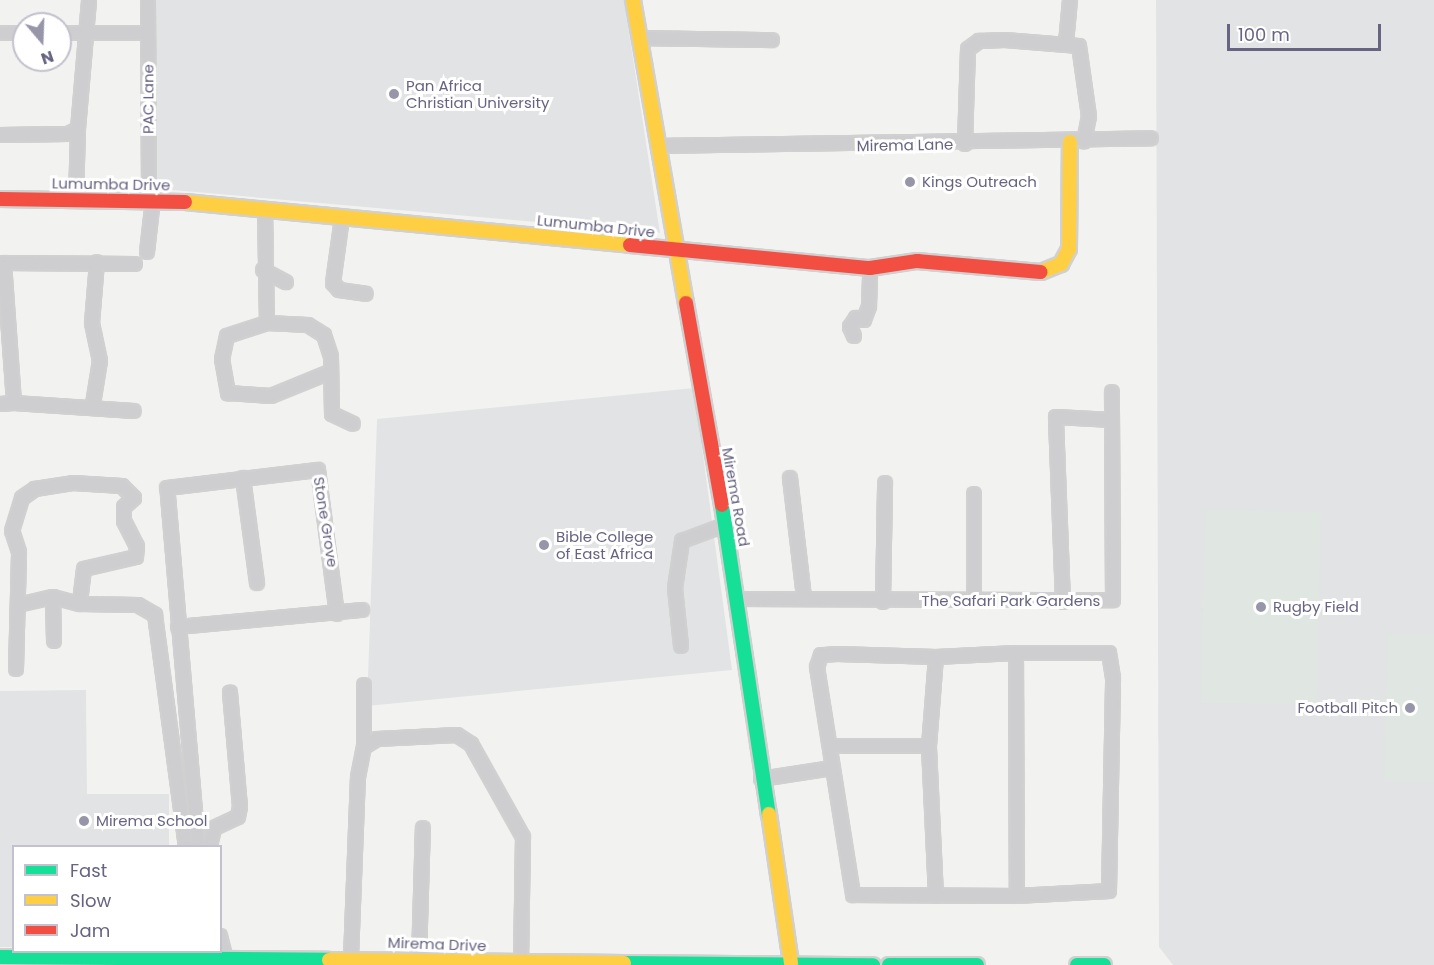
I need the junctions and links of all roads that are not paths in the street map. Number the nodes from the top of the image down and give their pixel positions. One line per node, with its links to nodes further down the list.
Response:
1 (89, 0): 5 (street)
2 (148, 0): 7 (street, PAC Lane)
3 (633, 0): 8 (street, Mirema Road)
4 (1070, 0): 10 (street)
5 (89, 32): 6 (street); 7 (street); 11 (street)
6 (72, 33)
7 (148, 33): 18 (street, PAC Lane)
8 (640, 38): 9 (street); 16 (street, Mirema Road)
9 (772, 40)
10 (1066, 43): 14 (street); 15 (street)
11 (78, 129): 12 (street); 19 (street)
12 (0, 135)
13 (1151, 138): 14 (street, Mirema Lane)
14 (1077, 142): 15 (street, Mirema Lane); 27 (street, Lumumba Drive)
15 (965, 144): 16 (street, Mirema Lane)
16 (660, 146): 22 (street, Mirema Road)
17 (0, 199): 19 (street, Lumumba Drive)
18 (151, 199): 19 (street, Lumumba Drive); 20 (street, Lumumba Drive); 23 (street, PAC Lane)
19 (76, 200)
20 (265, 209): 21 (street, Lumumba Drive); 28 (street)
21 (342, 218): 22 (street, Lumumba Drive); 30 (street)
22 (675, 250): 27 (street, Lumumba Drive); 45 (street, Mirema Road)
23 (147, 252)
24 (97, 262): 25 (street); 26 (street); 37 (street)
25 (2, 263): 35 (street)
26 (135, 264)
27 (870, 268): 32 (street)
28 (263, 270): 29 (street); 31 (street)
29 (286, 282)
30 (366, 294)
31 (267, 323): 33 (street); 33 (street)
32 (854, 336)
33 (330, 372): 40 (street)
34 (1112, 392): 39 (street, The Safari Park Gardens)
35 (14, 403): 36 (street); 37 (street)
36 (0, 404)
37 (93, 404): 38 (street)
38 (134, 411)
39 (1112, 420): 52 (street, The Safari Park Gardens); 52 (street)
40 (352, 424)
41 (790, 477): 48 (street)
42 (243, 478): 46 (street); 56 (street, Stone Grove); 57 (street, Stone Grove)
43 (885, 483): 51 (street)
44 (974, 494): 50 (street)
45 (724, 525): 49 (street, Mirema Road); 59 (street)
46 (257, 583)
47 (53, 597): 53 (street); 54 (street); 58 (street)
48 (804, 598): 49 (street, The Safari Park Gardens); 51 (street, The Safari Park Gardens)
49 (738, 599): 69 (street, Mirema Road)
50 (974, 600): 51 (street, The Safari Park Gardens); 52 (street, The Safari Park Gardens)
51 (883, 602)
52 (1064, 602)
53 (80, 604): 54 (street); 71 (street)
54 (18, 605): 62 (street)
55 (362, 610): 56 (street)
56 (337, 614): 57 (street)
57 (178, 627): 72 (street, Stone Grove)
58 (54, 641)
59 (681, 646)
60 (1016, 653): 61 (street); 75 (street); 75 (street)
61 (936, 657): 65 (street); 66 (street)
62 (16, 669)
63 (364, 684): 67 (street)
64 (230, 692): 73 (street)
65 (831, 746): 66 (street); 68 (street)
66 (929, 746): 74 (street)
67 (364, 747): 78 (street); 83 (street)
68 (832, 768): 69 (street); 74 (street)
69 (761, 779): 86 (street, Mirema Road)
70 (423, 828): 80 (street)
71 (186, 845)
72 (198, 845)
73 (210, 845)
74 (936, 896): 75 (street)
75 (1017, 896)
76 (222, 944): 81 (street)
77 (0, 957): 82 (street, Mirema Drive)
78 (351, 958): 80 (street, Mirema Drive); 81 (street, Mirema Drive)
79 (203, 959): 81 (street, Mirema Drive); 82 (street, Mirema Drive)
80 (419, 959): 84 (street, Mirema Drive)
81 (226, 960)
82 (53, 962)
83 (521, 962): 84 (street, Mirema Drive); 85 (street, Mirema Drive)
84 (466, 964)
85 (665, 964): 86 (street, Mirema Drive)
86 (799, 964): 87 (street, Mirema Drive)
87 (873, 965)
88 (890, 965): 89 (street)
89 (977, 965)
90 (1077, 965): 91 (street)
91 (1104, 965)

